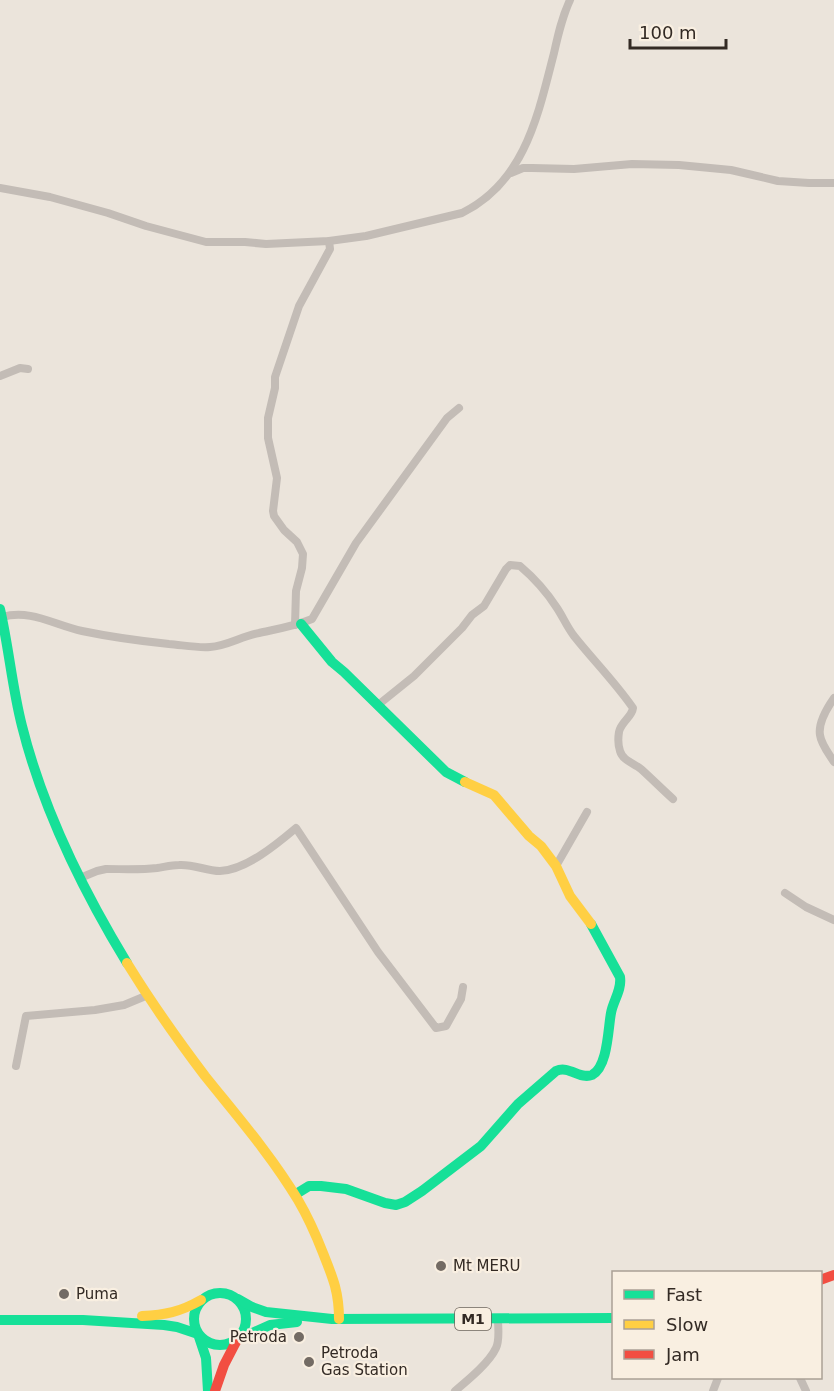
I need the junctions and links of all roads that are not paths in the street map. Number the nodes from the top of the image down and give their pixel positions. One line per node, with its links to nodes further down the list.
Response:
1 (570, 0): 2 (street)
2 (511, 173): 3 (street); 5 (street)
3 (834, 183)
4 (0, 188): 5 (street)
5 (329, 241): 10 (street)
6 (28, 369): 7 (street)
7 (0, 376)
8 (459, 408): 10 (street)
9 (1, 613): 10 (street); 11 (main road)
10 (298, 625): 13 (main road)
11 (2, 634): 18 (main road)
12 (834, 698): 14 (street)
13 (378, 705): 15 (street); 17 (main road)
14 (834, 762)
15 (673, 799)
16 (587, 812): 17 (street)
17 (556, 866): 24 (main road)
18 (80, 878): 21 (street); 22 (main road)
19 (785, 893): 20 (street)
20 (834, 920)
21 (464, 987)
22 (148, 995): 23 (street); 24 (main road)
23 (16, 1066)
24 (296, 1194): 28 (main road)
25 (205, 1298): 26 (main road, M1); 31 (main road, M1); 32 (main road)
26 (238, 1299): 28 (main road, M1); 33 (main road)
27 (612, 1318): 29 (main road, M1)
28 (336, 1319): 29 (main road, M1); 33 (main road, M1)
29 (498, 1319): 36 (street)
30 (0, 1320): 31 (main road, M1)
31 (84, 1320): 32 (main road, M1)
32 (198, 1334): 33 (main road, M1); 34 (main road)
33 (237, 1340): 35 (main road)
34 (208, 1391)
35 (215, 1391)
36 (455, 1391)

